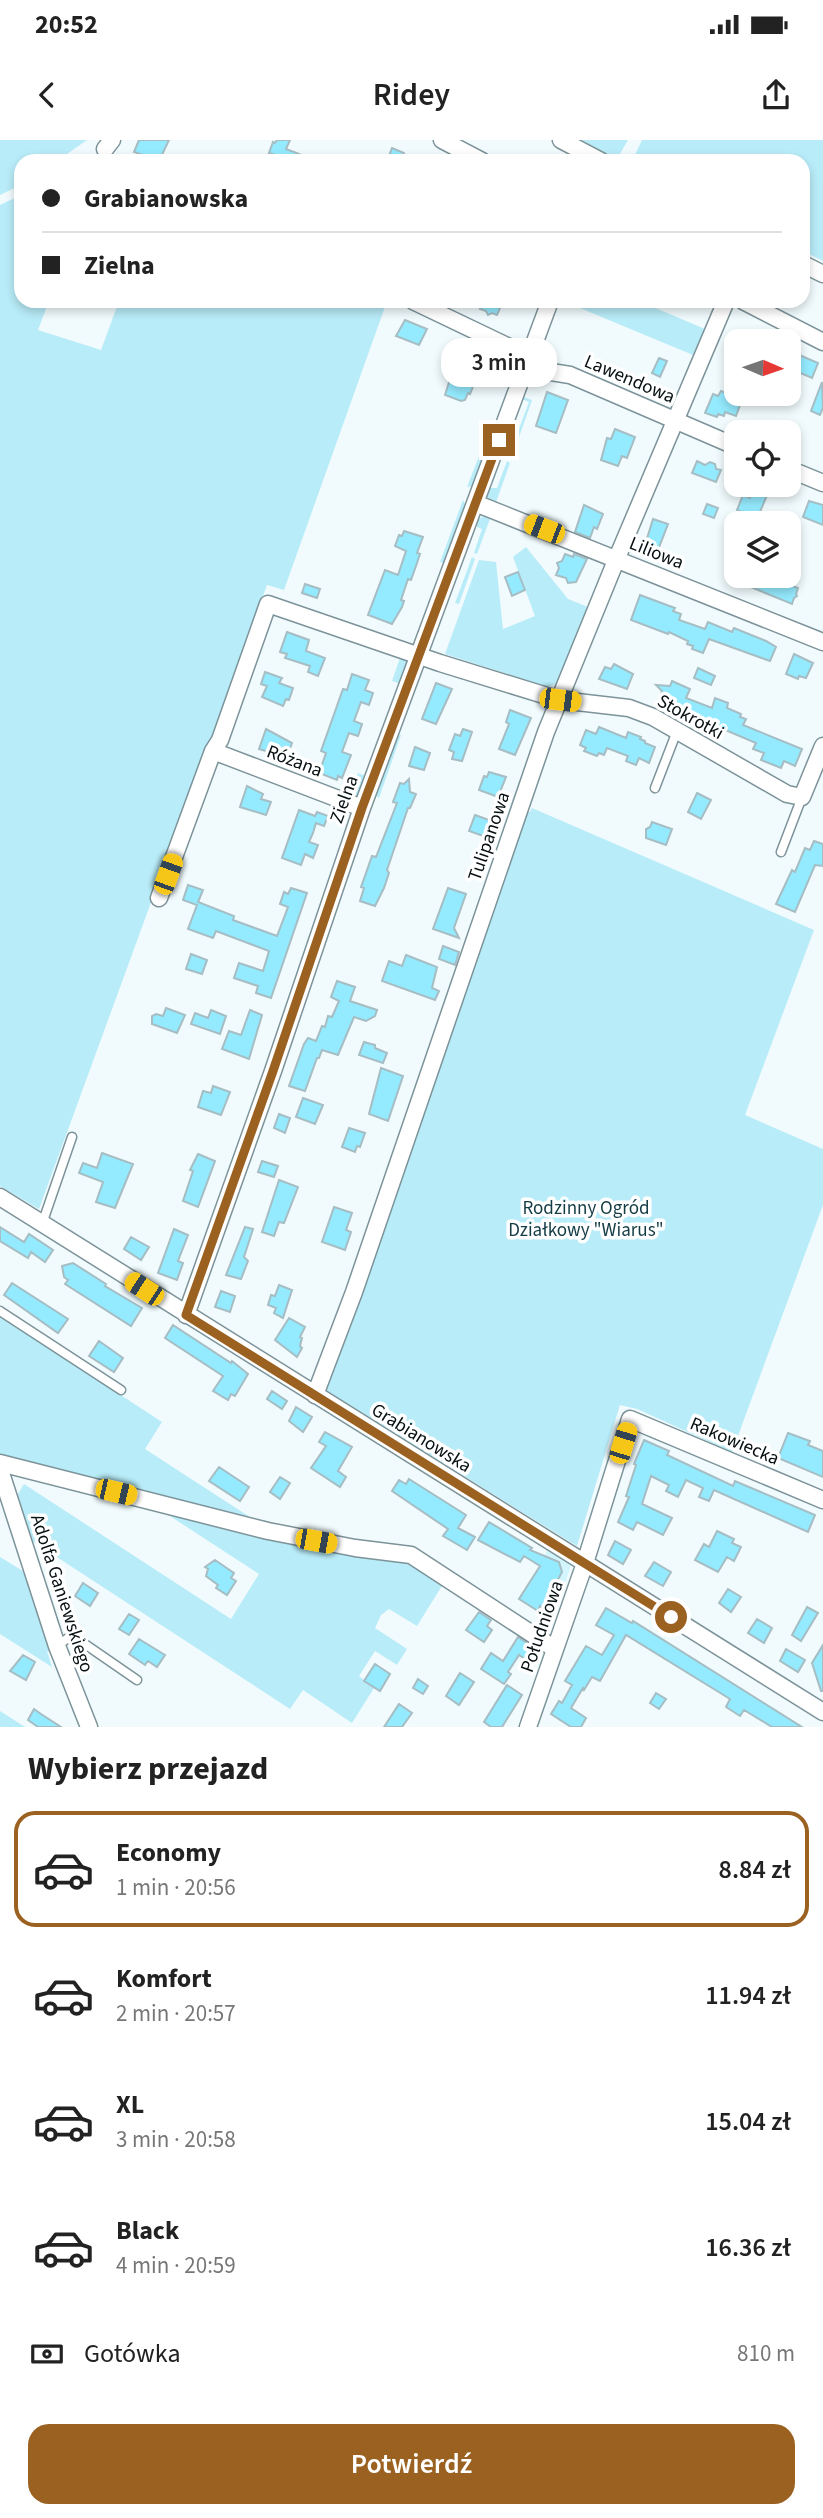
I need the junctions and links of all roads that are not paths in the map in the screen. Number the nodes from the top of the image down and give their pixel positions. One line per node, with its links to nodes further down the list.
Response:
1 (442, 140): 3 (street)
2 (561, 140): 4 (street)
3 (469, 154)
4 (588, 154)
5 (427, 308): 10 (street, Lawendowa)
6 (548, 308): 10 (street, Zielna)
7 (723, 308): 11 (street, Tulipanowa)
8 (757, 308): 9 (street)
9 (823, 342)
10 (529, 360): 11 (street, Lawendowa); 15 (street, Zielna)
11 (676, 421): 12 (street); 16 (street, Tulipanowa)
12 (724, 441)
13 (801, 474): 14 (street)
14 (823, 484)
15 (475, 503): 16 (street, Liliowa); 18 (street, Zielna)
16 (617, 558): 17 (street, Liliowa); 19 (street, Tulipanowa)
17 (823, 642)
18 (418, 655): 19 (street, Stokrotki); 22 (street, Stokrotki); 25 (street, Zielna)
19 (560, 700): 20 (street, Stokrotki); 34 (street, Tulipanowa)
20 (677, 731): 23 (lane); 24 (street, Stokrotki)
21 (823, 746): 24 (street)
22 (213, 751): 25 (street, Różana); 27 (street)
23 (655, 788)
24 (802, 797): 26 (lane)
25 (362, 808): 32 (street, Zielna)
26 (781, 852)
27 (159, 898)
28 (72, 1137): 30 (lane)
29 (0, 1197): 30 (street, Grabianowska)
30 (42, 1224): 32 (street, Grabianowska)
31 (0, 1311): 33 (lane)
32 (186, 1315): 34 (street, Grabianowska)
33 (121, 1390)
34 (315, 1395): 39 (street, Grabianowska)
35 (630, 1419): 38 (street, Rakowiecka); 39 (street, Południowa)
36 (0, 1463): 41 (street)
37 (0, 1470): 40 (street, Adolfa Ganiewskiego)
38 (823, 1500)
39 (585, 1563): 41 (street, Południowa); 43 (street, Grabianowska)
40 (57, 1646): 42 (lane); 44 (street, Adolfa Ganiewskiego)
41 (555, 1648): 45 (street, Południowa)
42 (137, 1680)
43 (823, 1712)
44 (89, 1727)
45 (529, 1727)

